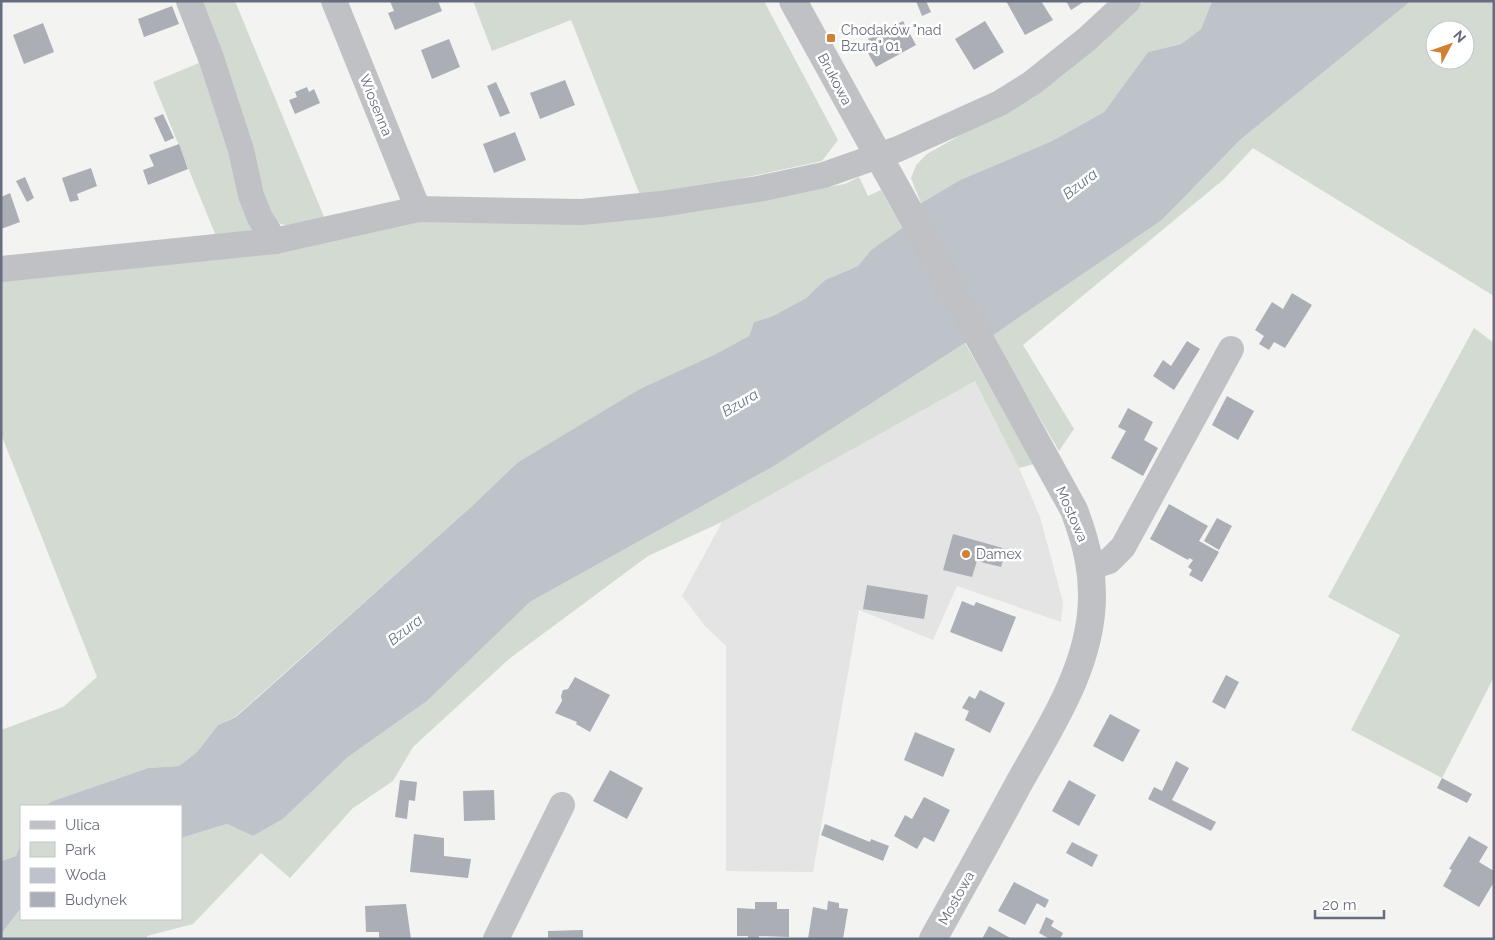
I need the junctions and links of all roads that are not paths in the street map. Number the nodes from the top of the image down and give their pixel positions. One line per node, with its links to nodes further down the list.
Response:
1 (189, 1): 7 (street)
2 (334, 1): 6 (street, Wiosenna)
3 (793, 1): 5 (street, Brukowa)
4 (1128, 1): 5 (street)
5 (877, 156): 6 (street); 10 (street, Mostowa)
6 (418, 209): 7 (street)
7 (275, 241): 8 (street)
8 (1, 269)
9 (1231, 349): 10 (street)
10 (1090, 567): 13 (street, Mostowa)
11 (562, 805): 12 (street)
12 (496, 939)
13 (933, 939)

